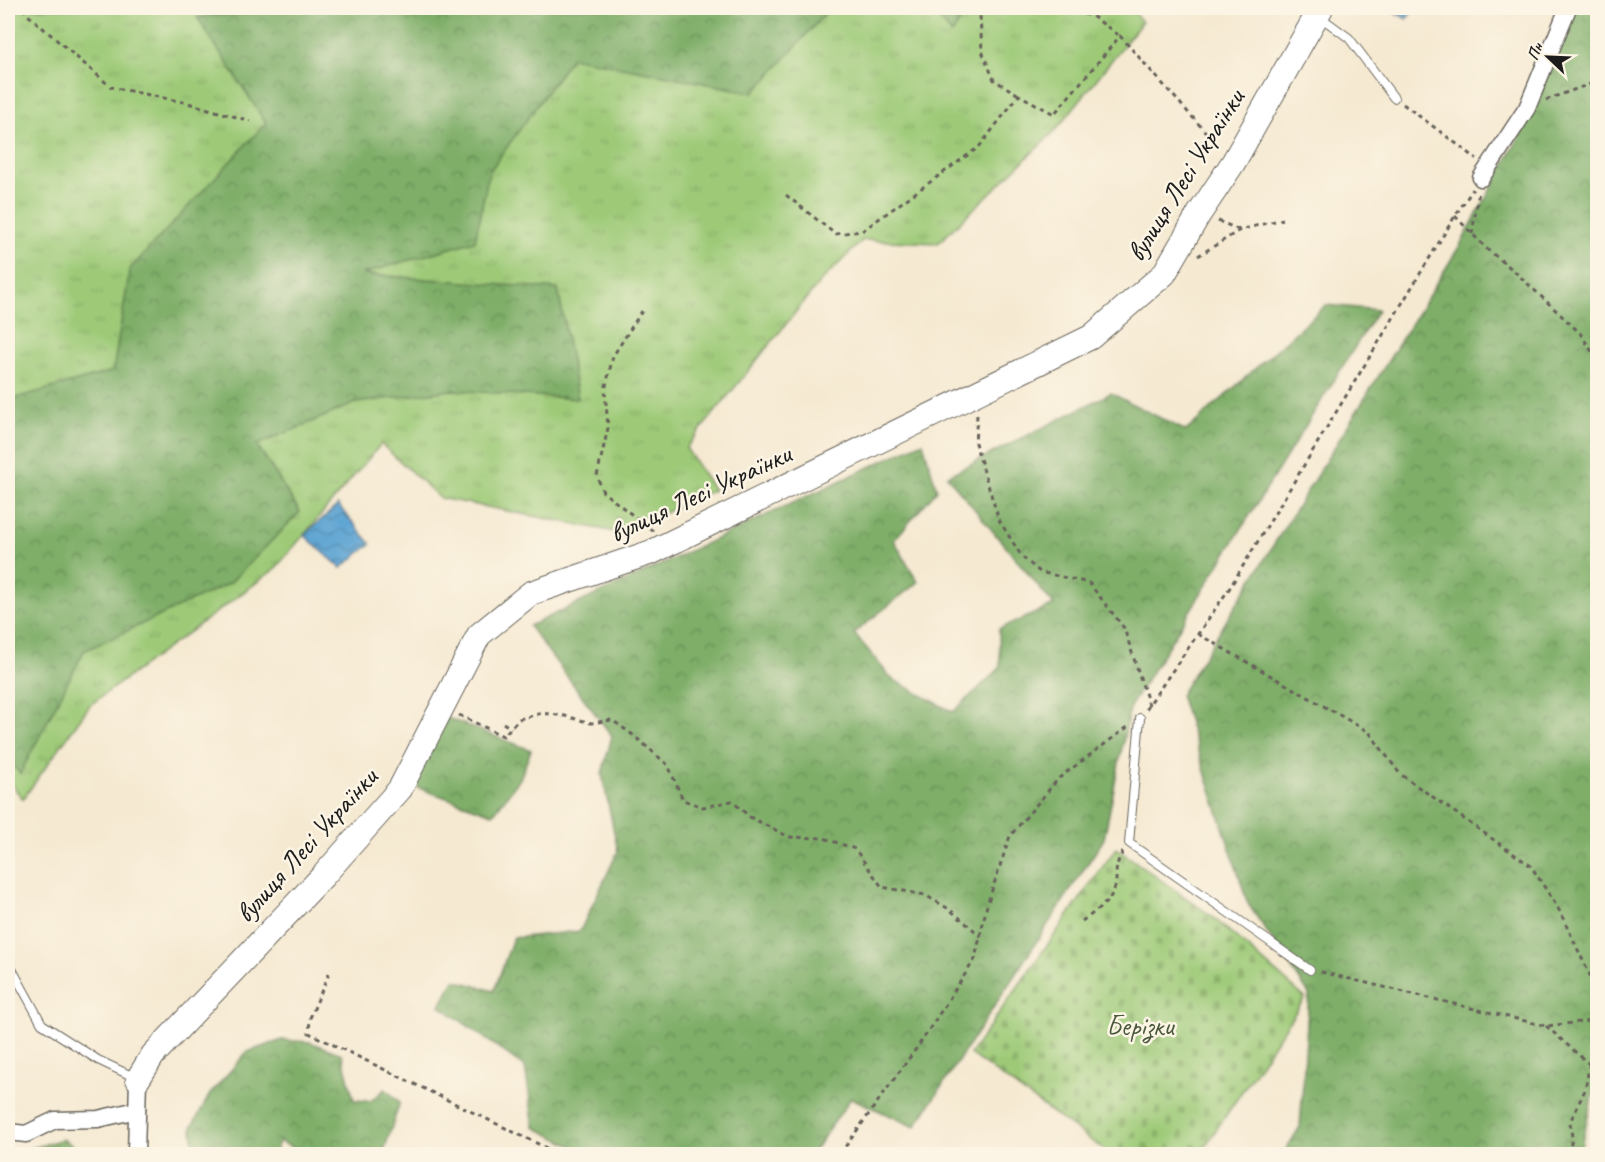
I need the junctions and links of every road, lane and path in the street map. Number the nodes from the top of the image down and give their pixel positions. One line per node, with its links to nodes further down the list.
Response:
1 (23, 8): 11 (path)
2 (976, 8): 8 (path)
3 (1077, 8): 6 (path)
4 (1568, 8): 10 (street)
5 (1319, 11): 9 (lane); 12 (street, вулиця Лесі Українки)
6 (1120, 36): 8 (path); 12 (path)
7 (1598, 81): 10 (path)
8 (1019, 95): 14 (path)
9 (1394, 98): 13 (path)
10 (1527, 108): 13 (street)
11 (250, 121)
12 (1233, 163): 15 (street, вулиця Лесі Українки)
13 (1484, 173): 16 (path); 19 (path)
14 (786, 195)
15 (1199, 214): 18 (path); 23 (street, вулиця Лесі Українки)
16 (1455, 216): 19 (path); 25 (path)
17 (1283, 219): 18 (path)
18 (1240, 230): 20 (path)
19 (1472, 234): 22 (path)
20 (1194, 259)
21 (642, 311): 24 (path)
22 (1598, 361)
23 (979, 392): 24 (street, вулиця Лесі Українки); 26 (path)
24 (658, 550): 27 (street, вулиця Лесі Українки)
25 (1197, 634): 26 (path); 37 (path)
26 (1149, 705): 28 (path)
27 (441, 707): 30 (path); 41 (street, вулиця Лесі Українки)
28 (1140, 718): 31 (lane); 33 (path)
29 (503, 723): 30 (path)
30 (511, 728): 33 (path)
31 (1129, 843): 32 (path); 35 (lane)
32 (1082, 921)
33 (981, 936): 47 (path)
34 (8, 962): 41 (lane)
35 (1310, 970): 39 (path)
36 (329, 973): 46 (path)
37 (1598, 992)
38 (1597, 1019): 39 (path); 40 (path)
39 (1546, 1026): 40 (path)
40 (1589, 1064): 48 (path)
41 (138, 1079): 42 (street)
42 (137, 1110): 43 (street); 45 (street)
43 (8, 1132)
44 (1598, 1150): 49 (path)
45 (136, 1155)
46 (559, 1155)
47 (840, 1155)
48 (1569, 1155)
49 (1591, 1155)

